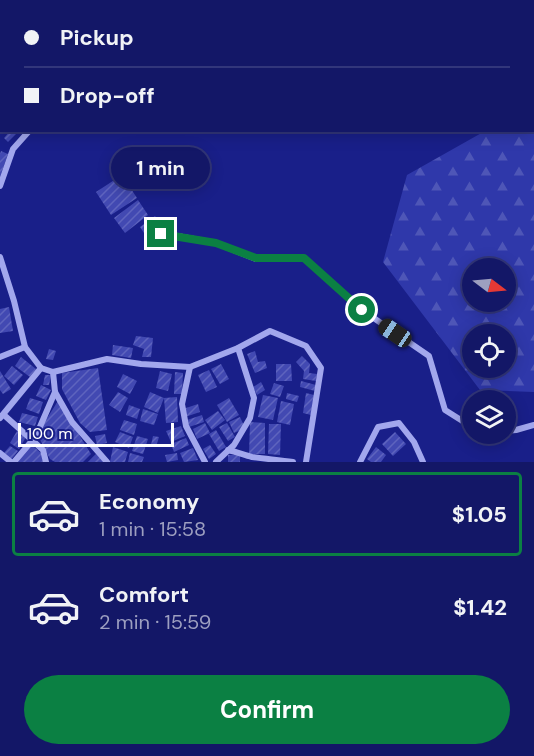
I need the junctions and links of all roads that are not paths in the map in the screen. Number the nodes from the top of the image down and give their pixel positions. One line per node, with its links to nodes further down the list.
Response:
1 (28, 132): 2 (street)
2 (0, 186)
3 (161, 234): 13 (street)
4 (0, 257): 5 (street)
5 (25, 347): 7 (street); 9 (street)
6 (238, 348): 8 (street); 17 (street); 27 (street)
7 (0, 357)
8 (190, 367): 10 (street); 23 (street)
9 (41, 368): 10 (street); 12 (street)
10 (53, 372): 11 (street)
11 (56, 392): 16 (street); 22 (street)
12 (2, 417): 16 (street)
13 (462, 420)
14 (534, 425): 15 (street)
15 (516, 429)
16 (33, 439): 20 (street); 21 (street)
17 (228, 450): 19 (street); 24 (street)
18 (0, 453): 20 (street)
19 (243, 453): 25 (street); 26 (street)
20 (12, 462)
21 (46, 462)
22 (107, 462)
23 (205, 462)
24 (216, 462)
25 (243, 462)
26 (293, 462)
27 (306, 462)
28 (360, 462): 29 (street)
29 (423, 462)

